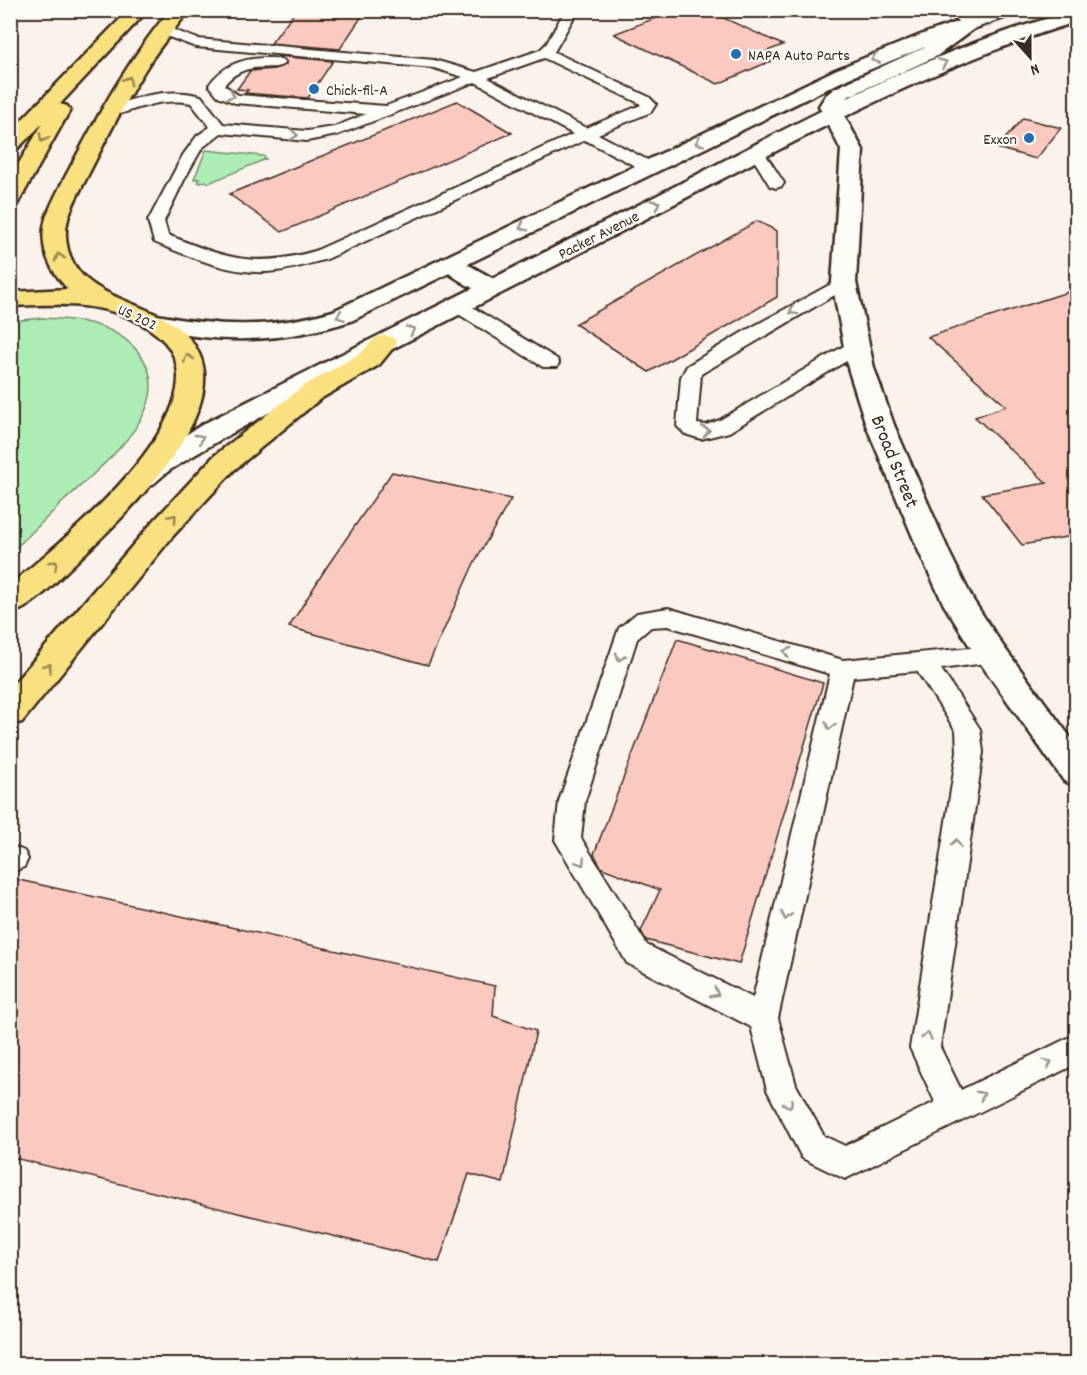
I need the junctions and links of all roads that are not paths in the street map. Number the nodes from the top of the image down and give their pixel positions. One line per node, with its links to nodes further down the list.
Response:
1 (139, 10): 10 (highway)
2 (180, 10): 8 (highway, US 202 / US 202)
3 (572, 10): 9 (lane)
4 (952, 10): 7 (lane)
5 (1009, 10): 7 (main road, Packer Avenue)
6 (1077, 16): 16 (main road, Packer Avenue, one-way to 6)
7 (969, 24): 16 (main road); 21 (main road, Packer Avenue, one-way to 21)
8 (163, 30): 12 (lane); 15 (highway, US 202 / US 202, one-way to 8)
9 (545, 53): 12 (lane); 18 (lane)
10 (97, 54): 19 (highway); 23 (highway, one-way to 23)
11 (434, 78): 12 (lane); 13 (lane); 14 (lane, one-way to 14)
12 (478, 78): 13 (lane); 18 (lane)
13 (431, 93): 14 (lane)
14 (395, 107): 17 (lane, one-way to 14)
15 (108, 113): 17 (lane); 28 (highway, US 202 / US 202, one-way to 15)
16 (833, 114): 20 (main road, Packer Avenue); 25 (main road, Broad Street)
17 (218, 128): 18 (lane)
18 (585, 134): 21 (lane)
19 (10, 145)
20 (757, 152): 22 (lane); 26 (main road, Packer Avenue, one-way to 20)
21 (649, 167): 24 (main road, Packer Avenue, one-way to 24)
22 (776, 183)
23 (10, 198)
24 (450, 264): 26 (main road); 30 (main road, Packer Avenue, one-way to 30)
25 (844, 282): 32 (main road, Broad Street); 32 (lane, one-way to 32)
26 (492, 288): 29 (main road, Packer Avenue)
27 (10, 299): 28 (highway)
28 (118, 306): 30 (highway, US 202 / US 202)
29 (458, 306): 31 (main road, Packer Avenue, one-way to 29); 33 (lane)
30 (157, 322): 34 (highway, US 202 / US 202, one-way to 30)
31 (384, 344): 34 (main road, Packer Avenue, one-way to 31); 39 (highway, one-way to 31)
32 (856, 347): 36 (main road, Broad Street)
33 (550, 363)
34 (135, 484): 35 (highway, US 202 / US 202, one-way to 34)
35 (10, 603)
36 (992, 655): 37 (lane); 40 (main road, Broad Street)
37 (923, 661): 38 (lane); 43 (lane, one-way to 37)
38 (843, 669): 41 (lane, one-way to 41); 41 (lane, one-way to 41)
39 (10, 712)
40 (1077, 771)
41 (763, 1018): 43 (lane, one-way to 43)
42 (1077, 1049): 43 (lane, one-way to 42)
43 (954, 1109)

